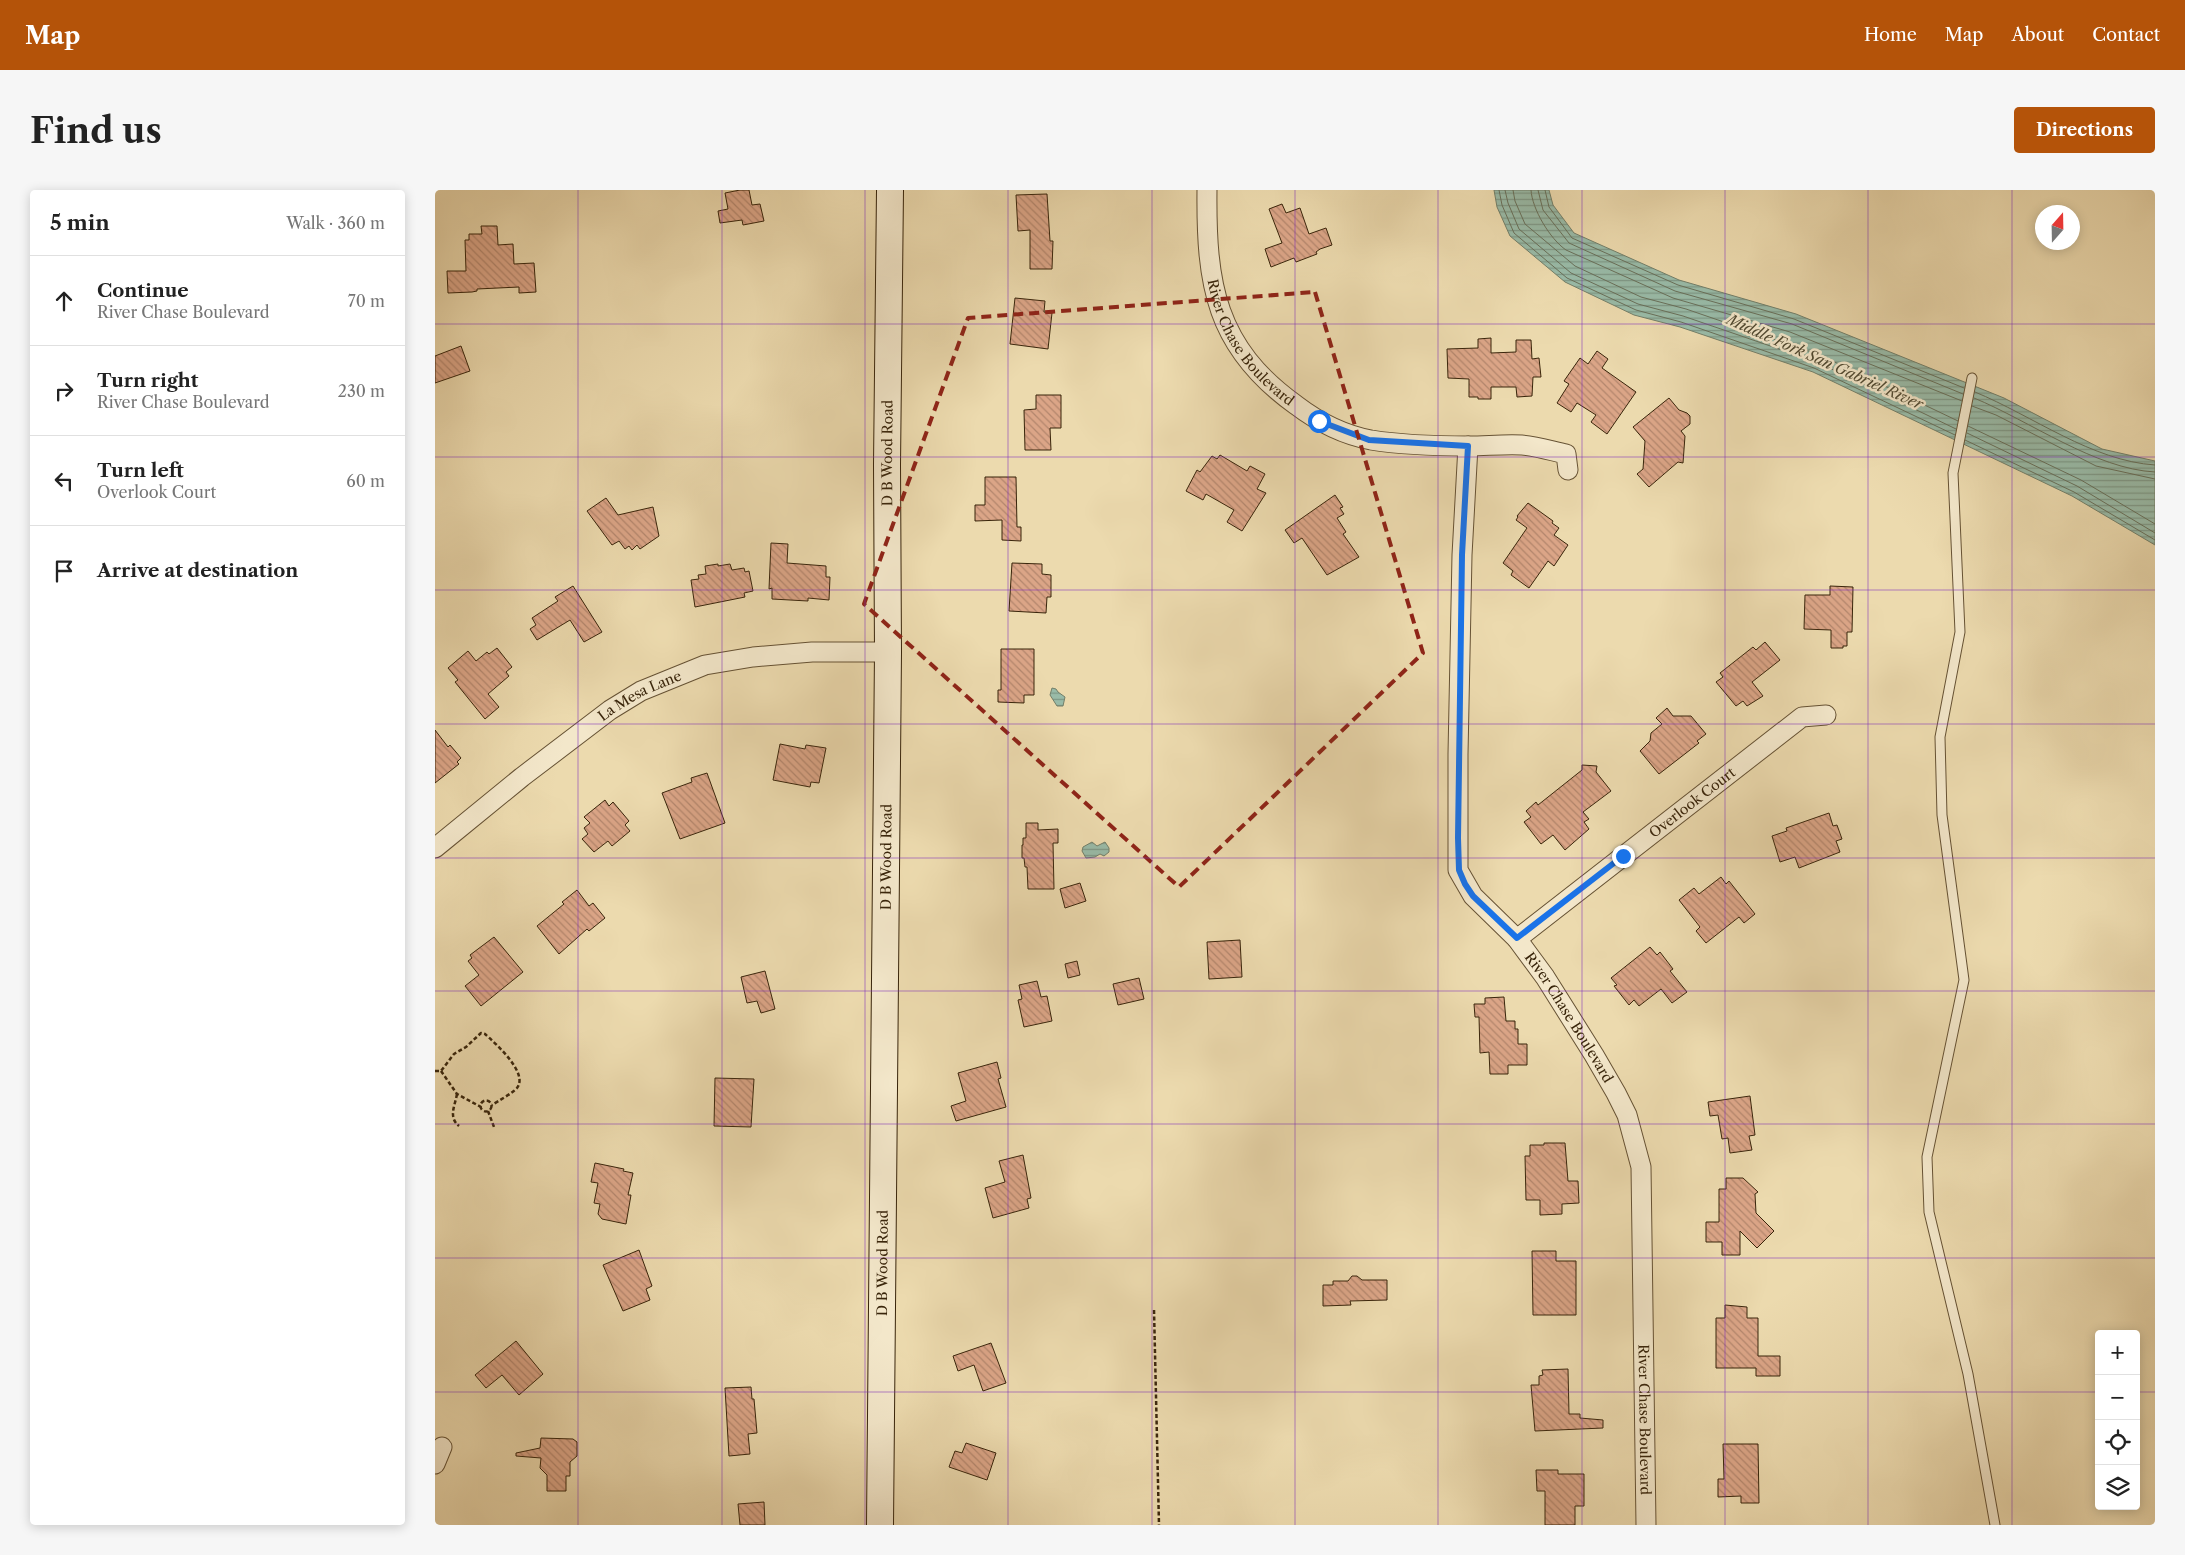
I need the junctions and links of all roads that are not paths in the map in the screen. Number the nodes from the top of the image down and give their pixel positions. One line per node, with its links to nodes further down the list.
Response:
1 (890, 190): 6 (main road, D B Wood Road)
2 (1207, 190): 4 (street, River Chase Boulevard)
3 (1972, 378): 14 (lane)
4 (1468, 446): 5 (street); 9 (street, River Chase Boulevard)
5 (1568, 470)
6 (888, 652): 8 (street, La Mesa Lane); 12 (main road, D B Wood Road)
7 (1826, 715): 9 (street, Overlook Court)
8 (435, 848)
9 (1517, 938): 13 (street, River Chase Boulevard)
10 (442, 1447): 11 (street)
11 (435, 1464)
12 (880, 1525)
13 (1647, 1525)
14 (1995, 1525)

